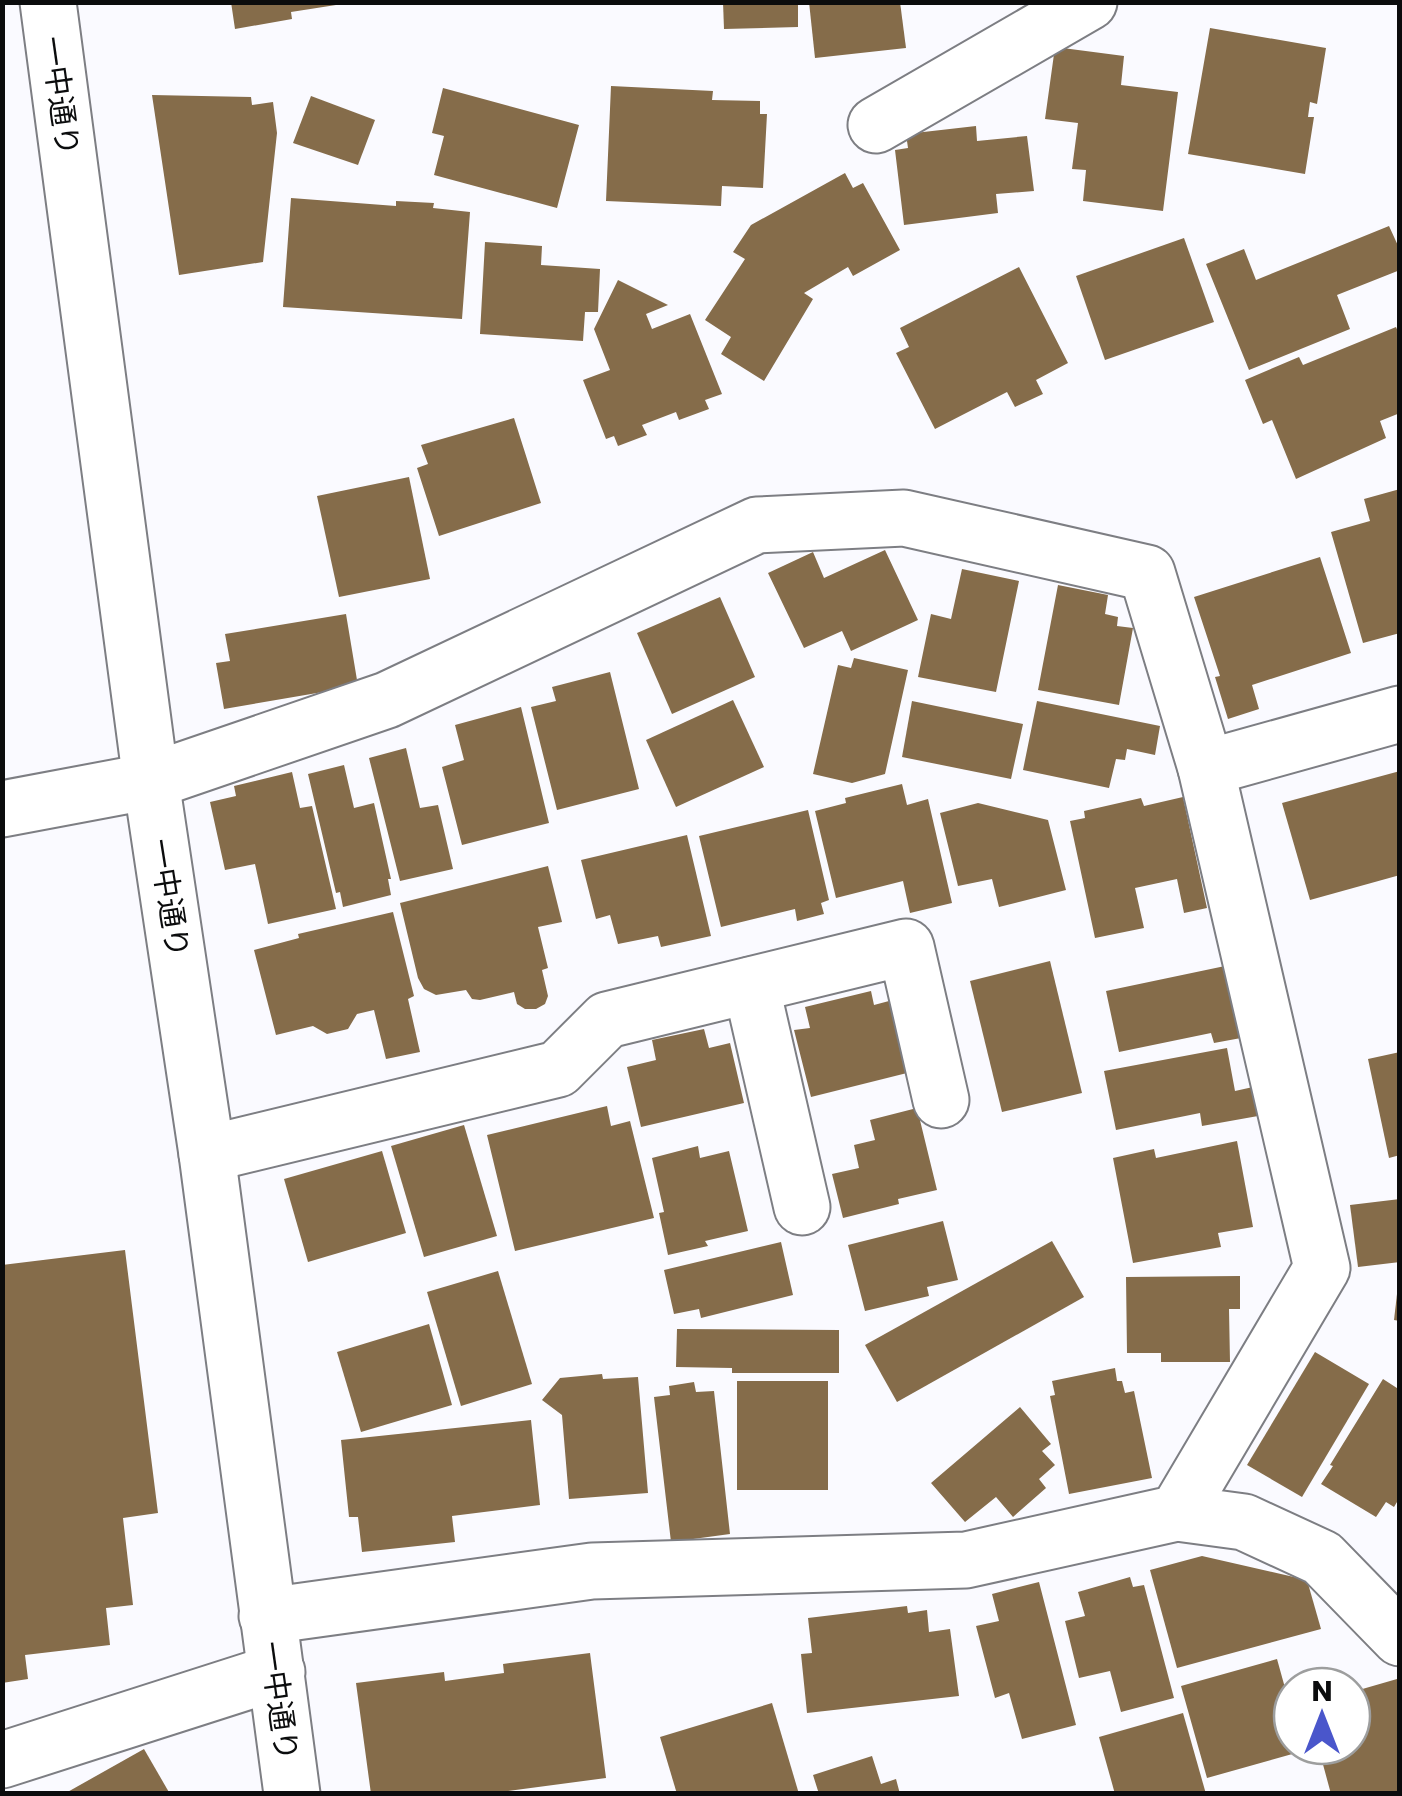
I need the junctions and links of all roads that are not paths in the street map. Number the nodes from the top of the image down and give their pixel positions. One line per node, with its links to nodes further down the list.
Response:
1 (48, 2): 6 (street, 一中通り)
2 (1088, 2): 3 (street)
3 (876, 125)
4 (1400, 714): 5 (street)
5 (1206, 768): 6 (street); 12 (street)
6 (151, 780): 7 (street); 10 (street, 一中通り)
7 (2, 809)
8 (751, 985): 9 (street); 10 (street); 11 (street)
9 (941, 1100)
10 (208, 1154): 13 (street, 一中通り)
11 (802, 1207)
12 (1176, 1513): 13 (street); 14 (street)
13 (268, 1616): 15 (street, 一中通り)
14 (1400, 1638)
15 (277, 1672): 16 (street); 17 (street, 一中通り)
16 (2, 1760)
17 (292, 1794)

